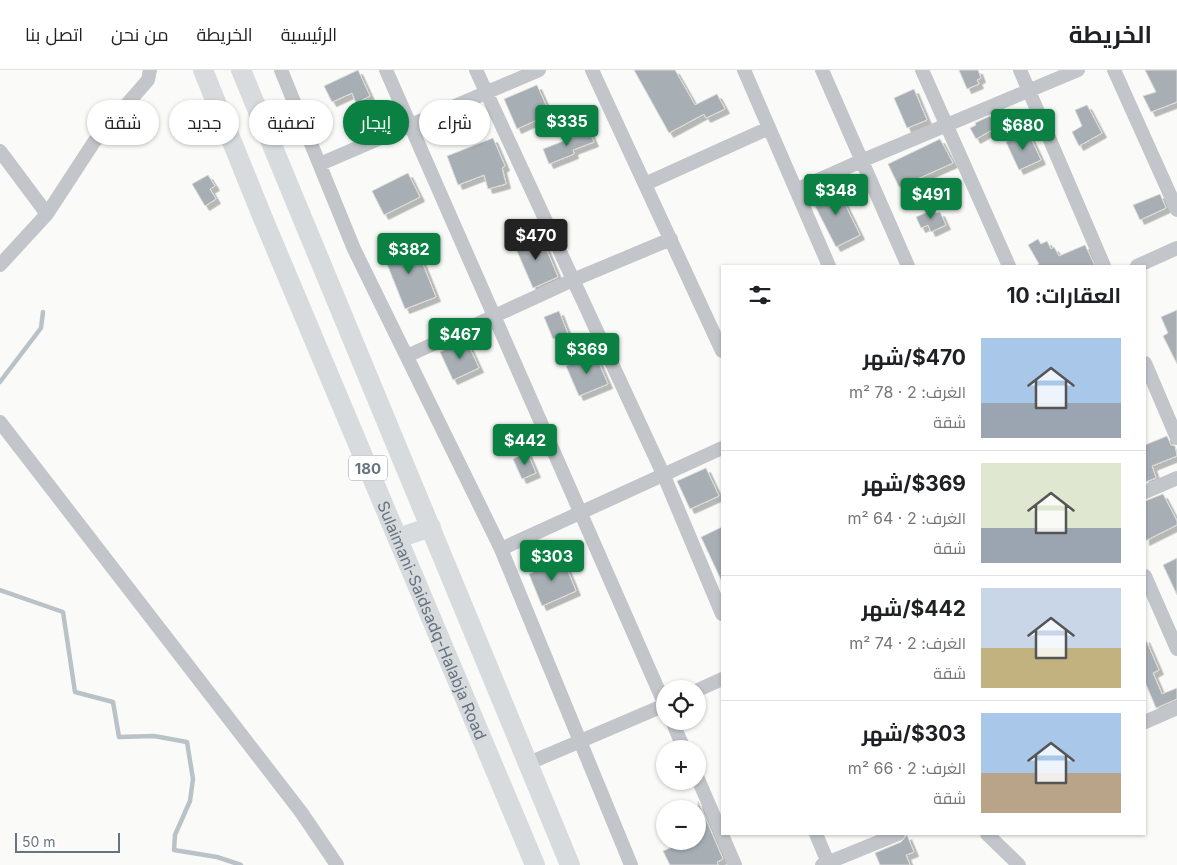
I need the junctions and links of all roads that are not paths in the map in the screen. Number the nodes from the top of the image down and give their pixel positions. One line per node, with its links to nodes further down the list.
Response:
1 (150, 70): 26 (street)
2 (203, 70): 48 (highway, Sulaimani-Saidsadq-Halabja Road / 180)
3 (240, 70): 47 (highway, Sulaimani-Saidsadq-Halabja Road / 180)
4 (281, 70): 22 (street)
5 (386, 70): 17 (street)
6 (476, 70): 16 (street)
7 (539, 70): 16 (street)
8 (592, 70): 23 (street)
9 (744, 70): 19 (street)
10 (822, 70): 21 (street)
11 (922, 70): 18 (street)
12 (1020, 70): 15 (street)
13 (1078, 70): 15 (street)
14 (1114, 70): 25 (street)
15 (1029, 91): 18 (street); 33 (street)
16 (486, 92): 17 (street); 35 (street)
17 (411, 125): 22 (street); 36 (street)
18 (946, 125): 21 (street); 32 (street)
19 (769, 128): 23 (street); 24 (street)
20 (0, 151): 26 (street)
21 (861, 161): 24 (street); 31 (street)
22 (320, 164): 38 (street)
23 (645, 184): 27 (street)
24 (796, 190): 30 (street)
25 (1177, 210)
26 (47, 214): 29 (street)
27 (671, 239): 35 (street); 37 (street)
28 (1177, 248): 34 (street)
29 (0, 265)
30 (829, 265)
31 (908, 265)
32 (1008, 265)
33 (1104, 265)
34 (1139, 265)
35 (573, 280): 36 (street); 43 (street)
36 (495, 316): 38 (street); 46 (street)
37 (721, 349)
38 (407, 356): 49 (street)
39 (1146, 365): 41 (street)
40 (0, 422): 68 (street)
41 (1177, 438)
42 (721, 448): 43 (street)
43 (664, 476): 46 (street); 51 (street)
44 (1177, 478): 45 (street)
45 (1146, 492)
46 (581, 513): 49 (street); 54 (street)
47 (431, 527): 48 (highway); 60 (highway, Sulaimani-Saidsadq-Halabja Road / 180)
48 (398, 538): 69 (highway, Sulaimani-Saidsadq-Halabja Road / 180)
49 (501, 549): 59 (street)
50 (1146, 578): 52 (street)
51 (721, 612)
52 (1177, 649)
53 (721, 679): 55 (street)
54 (656, 684)
55 (706, 686)
56 (1177, 708): 58 (street)
57 (656, 709): 59 (street)
58 (1146, 722)
59 (580, 740): 60 (street); 71 (street)
60 (529, 763): 70 (highway, Sulaimani-Saidsadq-Halabja Road / 180)
61 (703, 790): 62 (street)
62 (721, 832)
63 (722, 835): 72 (street)
64 (816, 835): 67 (street)
65 (896, 835): 67 (street)
66 (988, 835): 73 (street)
67 (826, 864)
68 (337, 865)
69 (535, 865)
70 (570, 865)
71 (631, 865)
72 (735, 865)
73 (1020, 865)

